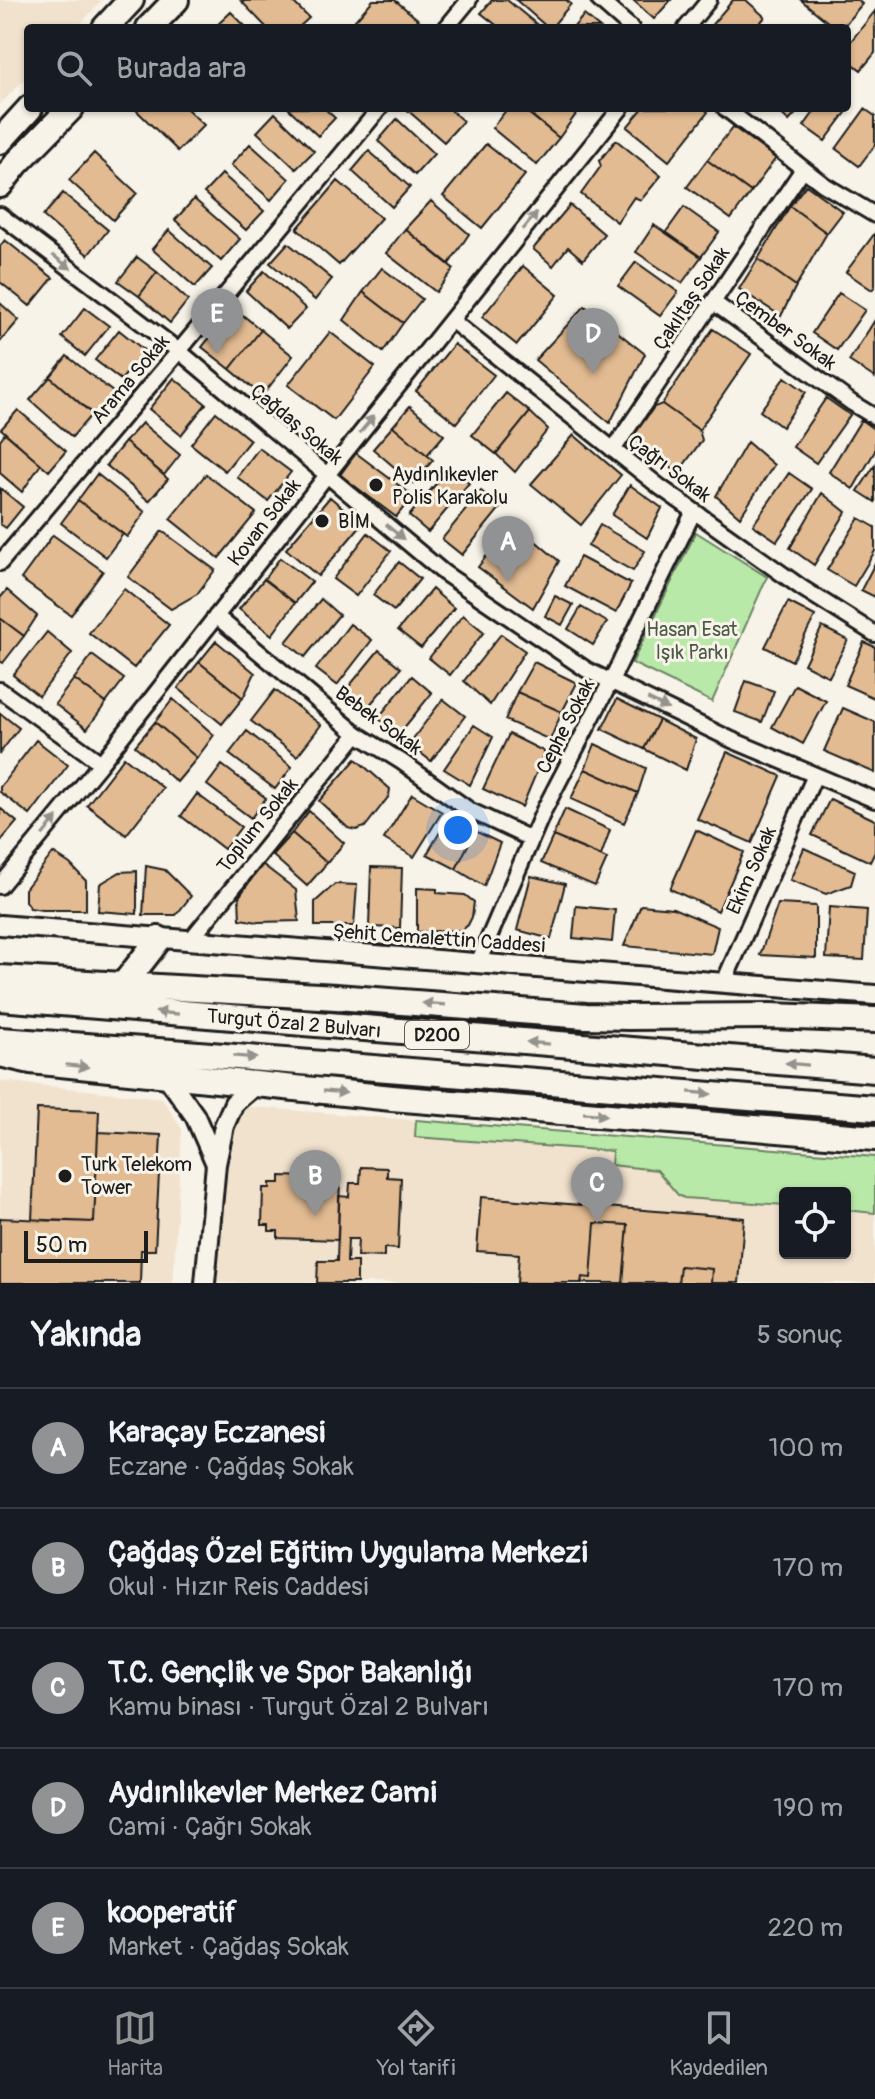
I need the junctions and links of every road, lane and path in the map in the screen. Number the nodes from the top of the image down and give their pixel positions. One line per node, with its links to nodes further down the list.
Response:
1 (131, 0): 6 (highway)
2 (176, 0): 7 (highway)
3 (469, 0): 8 (street)
4 (599, 0): 9 (street)
5 (709, 0): 10 (street)
6 (109, 24)
7 (153, 24)
8 (449, 24)
9 (626, 24)
10 (689, 24)
11 (26, 112): 16 (highway)
12 (67, 112): 18 (highway)
13 (377, 112): 23 (street, Arama Sokak)
14 (618, 112): 22 (street, Kovan Sokak, one-way to 14)
15 (730, 112): 17 (street)
16 (0, 141)
17 (803, 169): 20 (street); 21 (street, Çakıltaş Sokak)
18 (0, 185)
19 (0, 215): 23 (street, Çağdaş Sokak, one-way to 23)
20 (875, 215)
21 (713, 302): 24 (street, Çember Sokak); 25 (street, Çakıltaş Sokak)
22 (451, 320): 25 (street, Çağrı Sokak); 26 (street, Kovan Sokak, one-way to 22)
23 (179, 351): 26 (street, Çağdaş Sokak); 28 (street, Arama Sokak)
24 (875, 417)
25 (613, 450): 27 (street, Çağrı Sokak)
26 (327, 475): 29 (street, Kovan Sokak); 31 (street, Çağdaş Sokak, one-way to 31)
27 (694, 511): 30 (street, Çağrı Sokak); 31 (street, Cephe Sokak)
28 (0, 563)
29 (216, 616): 33 (street, Bebek Sokak); 34 (street, Kovan Sokak)
30 (875, 634)
31 (611, 681): 35 (street, Çağdaş Sokak, one-way to 35); 37 (street, Cephe Sokak)
32 (0, 690): 34 (street)
33 (357, 734): 37 (street, Bebek Sokak); 41 (street, Toplum Sokak)
34 (101, 763): 38 (street, Kovan Sokak, one-way to 34)
35 (815, 775): 36 (street, Çağdaş Sokak); 44 (street, Ekim Sokak)
36 (875, 800)
37 (531, 839): 42 (street, Cephe Sokak)
38 (0, 886)
39 (0, 925): 40 (street, Şehit Cemalettin Caddesi)
40 (159, 939): 41 (street, Şehit Cemalettin Caddesi); 45 (highway)
41 (189, 942): 42 (street, Şehit Cemalettin Caddesi)
42 (478, 963): 44 (street, Şehit Cemalettin Caddesi)
43 (0, 978): 45 (highway, Turgut Özal 2 Bulvarı)
44 (724, 982): 46 (street, Şehit Cemalettin Caddesi)
45 (124, 984): 48 (highway, Turgut Özal 2 Bulvarı, one-way to 45)
46 (875, 995)
47 (0, 998): 53 (highway, Turgut Özal 2 Bulvarı / D200, one-way to 47)
48 (628, 1017): 49 (highway, Turgut Özal 2 Bulvarı); 50 (highway, Turgut Özal 2 Bulvarı)
49 (875, 1020)
50 (875, 1032)
51 (0, 1040): 56 (highway, Turgut Özal 2 Bulvarı / D200, one-way to 56)
52 (0, 1054): 54 (highway, one-way to 54)
53 (875, 1070)
54 (166, 1075): 55 (highway); 58 (street)
55 (255, 1085): 57 (highway, one-way to 57); 58 (street)
56 (875, 1108)
57 (874, 1137)
58 (216, 1164): 59 (street)
59 (205, 1283)

